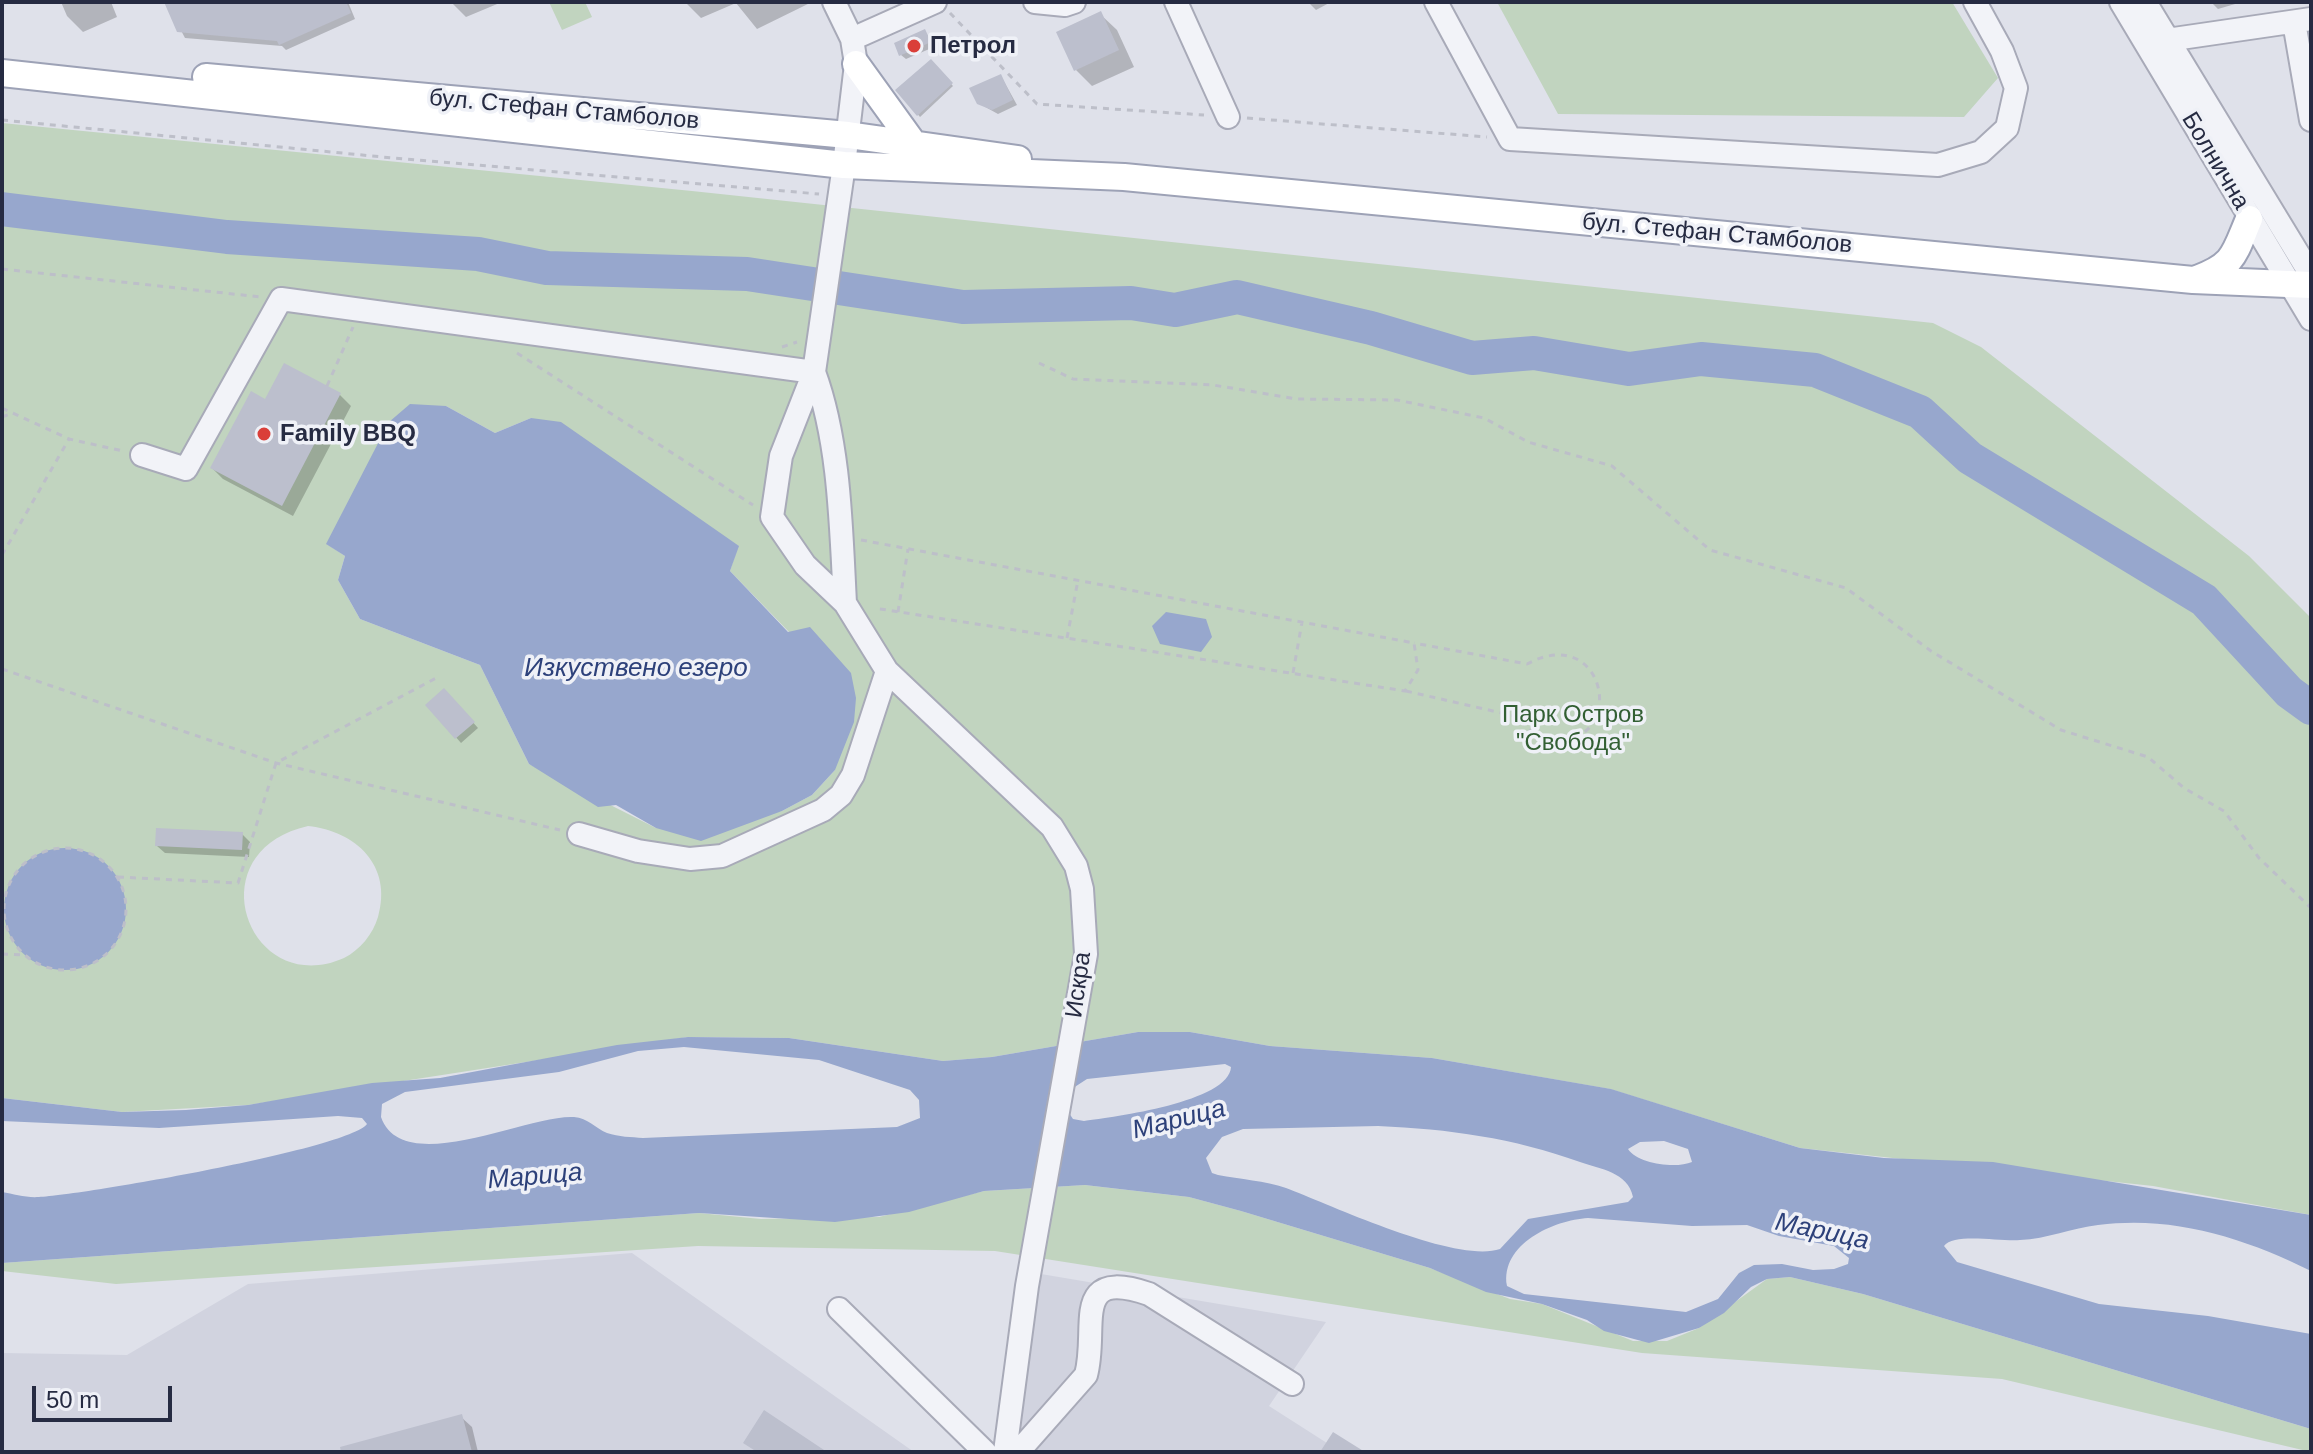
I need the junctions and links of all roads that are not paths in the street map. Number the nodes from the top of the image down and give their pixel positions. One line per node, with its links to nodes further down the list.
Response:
1 (834, 2): 12 (street)
2 (935, 2): 12 (street)
3 (1035, 2): 4 (street)
4 (1074, 2)
5 (1176, 2): 15 (street)
6 (1436, 2): 7 (street)
7 (1975, 2)
8 (2121, 2): 21 (street, Болнична)
9 (2145, 2): 11 (street, Болнична)
10 (2302, 20): 11 (street); 16 (street)
11 (2167, 40): 23 (street, Болнична)
12 (854, 51): 17 (street); 18 (main road)
13 (2, 58): 17 (main road, бул. Стефан Стамболов)
14 (2, 73): 19 (main road, бул. Стефан Стамболов)
15 (1228, 117)
16 (2311, 120)
17 (848, 135): 18 (main road, бул. Стефан Стамболов); 19 (street)
18 (913, 143): 20 (main road, бул. Стефан Стамболов)
19 (844, 165): 20 (main road, бул. Стефан Стамболов); 25 (street)
20 (1124, 177): 22 (main road, бул. Стефан Стамболов)
21 (2249, 219): 22 (main road); 23 (street, Болнична)
22 (2193, 280): 23 (main road, бул. Стефан Стамболов)
23 (2304, 281): 24 (street, Болнична)
24 (2311, 319)
25 (814, 372): 26 (street); 27 (street); 27 (street)
26 (142, 455)
27 (845, 603): 28 (street, Искра)
28 (887, 671): 29 (street); 33 (street, Искра)
29 (579, 834)
30 (839, 1309): 32 (street)
31 (1292, 1384): 34 (street)
32 (985, 1452)
33 (1005, 1452)
34 (1018, 1452)

